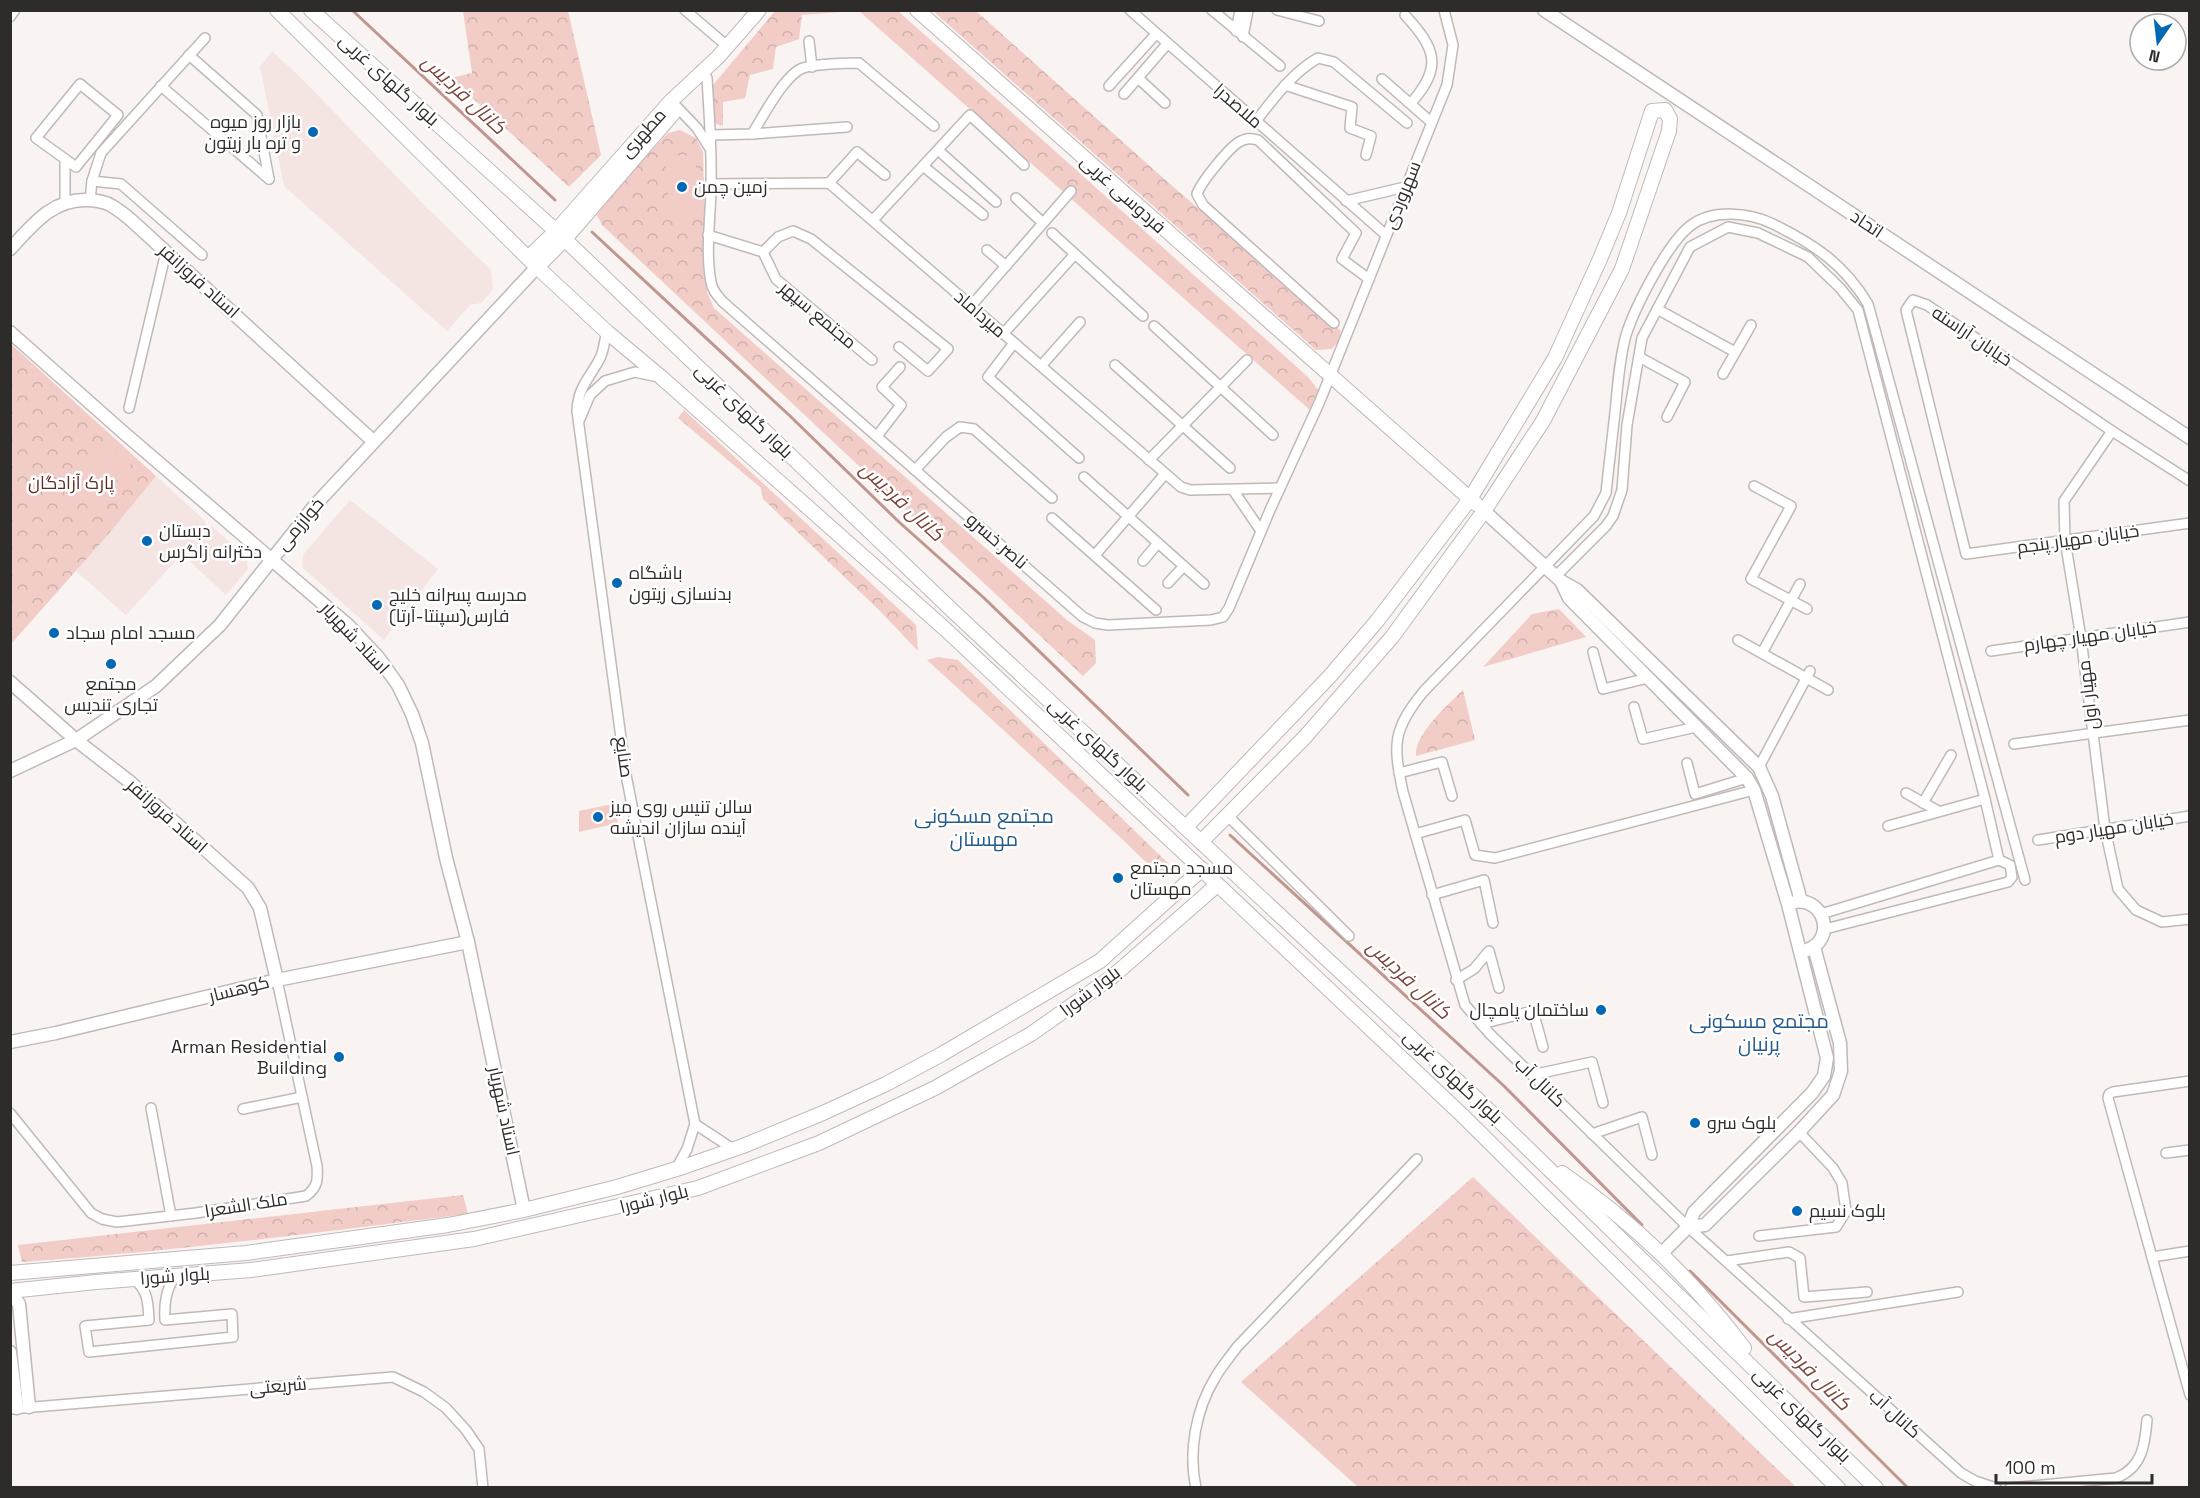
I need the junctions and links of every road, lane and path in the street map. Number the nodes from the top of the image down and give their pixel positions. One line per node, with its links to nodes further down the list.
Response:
1 (15, 10): 15 (street)
2 (277, 10): 75 (main road, بلوار گلهای غربی)
3 (311, 10): 61 (main road, بلوار گلهای غربی)
4 (685, 10): 22 (street)
5 (759, 10): 22 (main road, مطهری)
6 (917, 10): 98 (main road, فردوسی غربی)
7 (1130, 10): 17 (street, ملاصدرا)
8 (1212, 10): 18 (street)
9 (1240, 10): 18 (street)
10 (1248, 10): 18 (street)
11 (1276, 10): 16 (street)
12 (1444, 10): 37 (street, سهروردی)
13 (1544, 10): 108 (street, اتحاد)
14 (1405, 15): 34 (street)
15 (10, 17)
16 (1319, 21)
17 (1156, 34): 21 (street, ملاصدرا); 31 (street)
18 (1240, 34): 24 (street)
19 (205, 38): 23 (street)
20 (809, 41): 25 (street)
21 (1167, 44): 27 (street); 36 (street, ملاصدرا)
22 (723, 51): 26 (main road, مطهری)
23 (189, 55): 30 (street); 30 (street)
24 (1280, 66)
25 (812, 67): 39 (street); 41 (street)
26 (704, 74): 35 (main road, مطهری); 42 (street, ناصر خسرو)
27 (1138, 78): 32 (street); 33 (street)
28 (1382, 78): 34 (street)
29 (1285, 85): 36 (street); 38 (street); 45 (street)
30 (161, 86): 50 (street)
31 (1109, 86)
32 (1124, 94)
33 (1165, 103)
34 (1411, 104): 37 (street)
35 (675, 105): 43 (street); 60 (main road, مطهری); 66 (main road)
36 (1256, 121): 57 (street, ملاصدرا)
37 (1431, 122): 53 (street, سهروردی)
38 (1407, 123)
39 (934, 126)
40 (847, 127): 41 (street)
41 (752, 134): 42 (street)
42 (710, 135): 43 (street, ناصر خسرو)
43 (710, 149): 52 (street, ناصر خسرو)
44 (938, 150): 47 (street); 48 (street); 59 (street)
45 (1366, 155)
46 (65, 159): 46 (street); 58 (street)
47 (1024, 165)
48 (923, 166): 62 (street); 63 (street)
49 (885, 175): 51 (street)
50 (92, 181): 56 (street); 74 (street)
51 (829, 183): 52 (street); 63 (street, میرداماد)
52 (711, 184): 67 (street, ناصر خسرو)
53 (1405, 187): 57 (street); 68 (street, سهروردی)
54 (1071, 191): 64 (street)
55 (1016, 198): 64 (street)
56 (90, 200): 58 (street, استاد فروزانفر); 71 (street, استاد فروزانفر)
57 (1346, 201): 68 (street, ملاصدرا)
58 (65, 202): 69 (street, استاد فروزانفر)
59 (996, 202)
60 (577, 208): 61 (main road); 66 (main road, مطهری)
61 (536, 213): 66 (main road, بلوار گلهای غربی)
62 (983, 215)
63 (873, 220): 78 (street, میرداماد)
64 (1043, 223): 76 (street)
65 (1052, 233): 73 (street)
66 (561, 235): 75 (main road, مطهری); 153 (main road, بلوار گلهای غربی)
67 (708, 235): 72 (street); 107 (street, ناصر خسرو)
68 (1386, 235): 77 (street, سهروردی)
69 (10, 249)
70 (987, 250): 76 (street)
71 (166, 252): 101 (street); 109 (street, استاد فروزانفر)
72 (763, 252): 89 (street); 92 (street, مجتمع سپهر)
73 (1075, 254): 80 (street); 87 (street)
74 (202, 255)
75 (533, 263): 86 (main road, بلوار گلهای غربی); 109 (street, خوارزمی)
76 (1006, 266): 78 (street)
77 (1369, 279): 82 (street); 98 (street, سهروردی)
78 (971, 306): 87 (street, میرداماد)
79 (1657, 309): 90 (street); 91 (street); 169 (street)
80 (1143, 316)
81 (1080, 322): 95 (street)
82 (1334, 323)
83 (1751, 325): 90 (street)
84 (1154, 326): 100 (street)
85 (10, 332): 131 (street, استاد شهریار)
86 (607, 332): 99 (main road, بلوار گلهای غربی); 103 (street, صنایع)
87 (1003, 334): 88 (street, میرداماد)
88 (1014, 343): 95 (street, میرداماد); 110 (street)
89 (899, 347)
90 (1735, 352): 97 (street)
91 (1639, 357): 102 (street); 135 (street)
92 (873, 360)
93 (1247, 360): 100 (street)
94 (1115, 365): 104 (street)
95 (1041, 366): 111 (street, میرداماد)
96 (900, 367): 107 (street)
97 (1723, 374)
98 (1330, 377): 118 (street, ناصر خسرو); 121 (main road, فردوسی غربی)
99 (662, 378): 103 (street); 157 (main road, بلوار گلهای غربی)
100 (1221, 387): 104 (street); 106 (street)
101 (129, 408)
102 (1668, 417)
103 (578, 423): 211 (street, صنایع)
104 (1184, 425): 111 (street); 112 (street)
105 (2112, 431): 116 (street, خیابان آراسته); 127 (street, مهیار اول); 129 (street, خیابان آراسته)
106 (1273, 435)
107 (877, 436): 113 (street, ناصر خسرو)
108 (2190, 438)
109 (373, 441): 131 (street, خوارزمی)
110 (1079, 458)
111 (1149, 460): 114 (street, میرداماد)
112 (1230, 468)
113 (915, 470): 120 (street); 126 (street, ناصر خسرو)
114 (1165, 474): 119 (street, میرداماد); 123 (street)
115 (1084, 477): 123 (street)
116 (2190, 481)
117 (1754, 486): 139 (street)
118 (1280, 488): 119 (street, میرداماد); 126 (street, ناصر خسرو)
119 (1233, 490): 126 (street)
120 (1052, 498)
121 (1470, 499): 122 (main road, فردوسی غربی); 122 (main road); 170 (main road)
122 (1484, 511): 134 (street); 173 (main road)
123 (1128, 516): 128 (street); 130 (street)
124 (1052, 518): 130 (street)
125 (2190, 523): 127 (street, خیابان مهیار پنجم)
126 (1262, 531)
127 (2065, 540): 129 (street, خیابان مهیار پنجم); 143 (street, مهیار اول)
128 (1158, 543): 132 (street); 133 (street)
129 (1966, 554)
130 (1095, 555): 141 (street)
131 (272, 558): 158 (street, خوارزمی); 193 (street, استاد شهریار)
132 (1143, 561)
133 (1184, 566): 136 (street); 137 (street)
134 (1544, 566): 135 (street); 164 (street, کانال آب); 181 (street, کانال آب)
135 (1558, 579): 149 (street); 162 (street)
136 (1168, 583)
137 (1204, 584)
138 (1800, 584): 139 (street)
139 (1791, 601): 140 (street); 147 (street)
140 (1807, 609)
141 (1156, 610)
142 (2190, 622): 143 (street, خیابان مهیار چهارم)
143 (2081, 638): 145 (street, خیابان مهیار چهارم); 156 (street, مهیار اول)
144 (1738, 640): 147 (street)
145 (1991, 651)
146 (1593, 652): 149 (street)
147 (1762, 653): 148 (street)
148 (1808, 675): 151 (street); 162 (street)
149 (1648, 678): 155 (street)
150 (10, 682): 158 (street, استاد فروزانفر)
151 (1828, 690)
152 (1634, 707): 155 (street)
153 (1069, 718): 157 (main road); 176 (main road, بلوار گلهای غربی)
154 (2190, 720): 156 (street)
155 (1696, 727): 165 (street)
156 (2092, 733): 159 (street); 177 (street, مهیار اول)
157 (1058, 734): 183 (main road, بلوار گلهای غربی)
158 (76, 740): 163 (street, خوارزمی); 196 (street, استاد فروزانفر)
159 (2013, 744)
160 (1951, 755): 171 (street)
161 (1688, 763): 165 (street)
162 (1759, 767): 187 (street)
163 (10, 771)
164 (1399, 773): 168 (street); 178 (street, کانال آب)
165 (1747, 778): 166 (street)
166 (1754, 790): 178 (street); 187 (street)
167 (1906, 793): 171 (street)
168 (1452, 796)
169 (1985, 799): 172 (street); 182 (street)
170 (1213, 800): 173 (main road); 176 (main road)
171 (1923, 803): 172 (street)
172 (1938, 811): 175 (street)
173 (1227, 814): 180 (main road); 192 (street)
174 (2190, 816): 177 (street, خیابان مهیار دوم)
175 (1888, 826)
176 (1186, 827): 180 (main road, بلوار گلهای غربی)
177 (2105, 829): 179 (street, خیابان مهیار دوم); 189 (street, مهیار اول)
178 (1415, 834): 186 (street, کانال آب)
179 (2038, 840)
180 (1202, 841): 198 (main road, بلوار گلهای غربی)
181 (2019, 859): 182 (street); 184 (street, کانال آب)
182 (2003, 861): 188 (street); 191 (street)
183 (1202, 869): 185 (main road, بلوار گلهای غربی); 214 (main road, بلوار شورا)
184 (2025, 880)
185 (1217, 885): 200 (main road, بلوار گلهای غربی); 232 (main road, بلوار شورا)
186 (1432, 895): 190 (street); 197 (street, کانال آب)
187 (1794, 903): 188 (street); 195 (street)
188 (1821, 914): 191 (street)
189 (2190, 919)
190 (1493, 922)
191 (1826, 929): 194 (street)
192 (1349, 936)
193 (468, 942): 196 (street, کوهسار); 221 (street, استاد شهریار)
194 (1814, 947): 195 (street); 212 (street)
195 (1800, 952): 223 (street)
196 (277, 980): 202 (street, کوهسار); 206 (street, ملک الشعرا)
197 (1456, 980): 199 (street); 201 (street, کانال آب)
198 (1355, 985): 200 (main road); 215 (main road, بلوار گلهای غربی)
199 (1499, 988)
200 (1340, 1000): 249 (main road, بلوار گلهای غربی)
201 (1481, 1024): 203 (street); 204 (street, کانال آب)
202 (10, 1042)
203 (1544, 1047)
204 (1533, 1075): 207 (street); 213 (street, کانال آب)
205 (2190, 1081): 227 (street)
206 (302, 1097): 209 (street); 222 (street, ملک الشعرا)
207 (1603, 1103)
208 (151, 1108): 222 (street)
209 (243, 1109)
210 (10, 1113): 222 (street, ملک الشعرا)
211 (695, 1124): 214 (street); 220 (street)
212 (1799, 1132): 223 (street); 224 (street)
213 (1593, 1134): 218 (street); 223 (street, کانال آب)
214 (733, 1149): 220 (main road, بلوار شورا)
215 (1528, 1149): 226 (main road); 243 (main road, بلوار گلهای غربی)
216 (2190, 1150): 217 (street)
217 (2166, 1153)
218 (1653, 1155)
219 (1417, 1159): 248 (street)
220 (676, 1169): 221 (main road, بلوار شورا)
221 (524, 1210): 230 (main road, بلوار شورا)
222 (171, 1216)
223 (1688, 1227): 226 (street); 229 (street, کانال آب)
224 (1759, 1236)
225 (2190, 1251): 227 (street)
226 (1661, 1254): 243 (main road)
227 (2152, 1257): 242 (street)
228 (10, 1261): 230 (main road)
229 (1727, 1261): 235 (street); 237 (street, کانال آب)
230 (29, 1271): 231 (main road, بلوار شورا)
231 (10, 1273)
232 (175, 1276): 233 (main road, بلوار شورا); 239 (street)
233 (134, 1279): 234 (main road, بلوار شورا); 238 (street)
234 (10, 1291): 245 (street)
235 (1867, 1292)
236 (1958, 1292): 237 (street)
237 (1788, 1319): 251 (street, کانال آب)
238 (149, 1320): 239 (street); 239 (street)
239 (165, 1320)
240 (10, 1352): 245 (street)
241 (2190, 1352): 242 (street)
242 (2178, 1354): 244 (street)
243 (1770, 1383): 250 (main road, بلوار گلهای غربی)
244 (2190, 1395)
245 (19, 1408): 247 (street, شریعتی)
246 (2147, 1420): 252 (street)
247 (483, 1488)
248 (1196, 1488)
249 (1838, 1488)
250 (1876, 1488)
251 (1996, 1488)
252 (2010, 1488)

